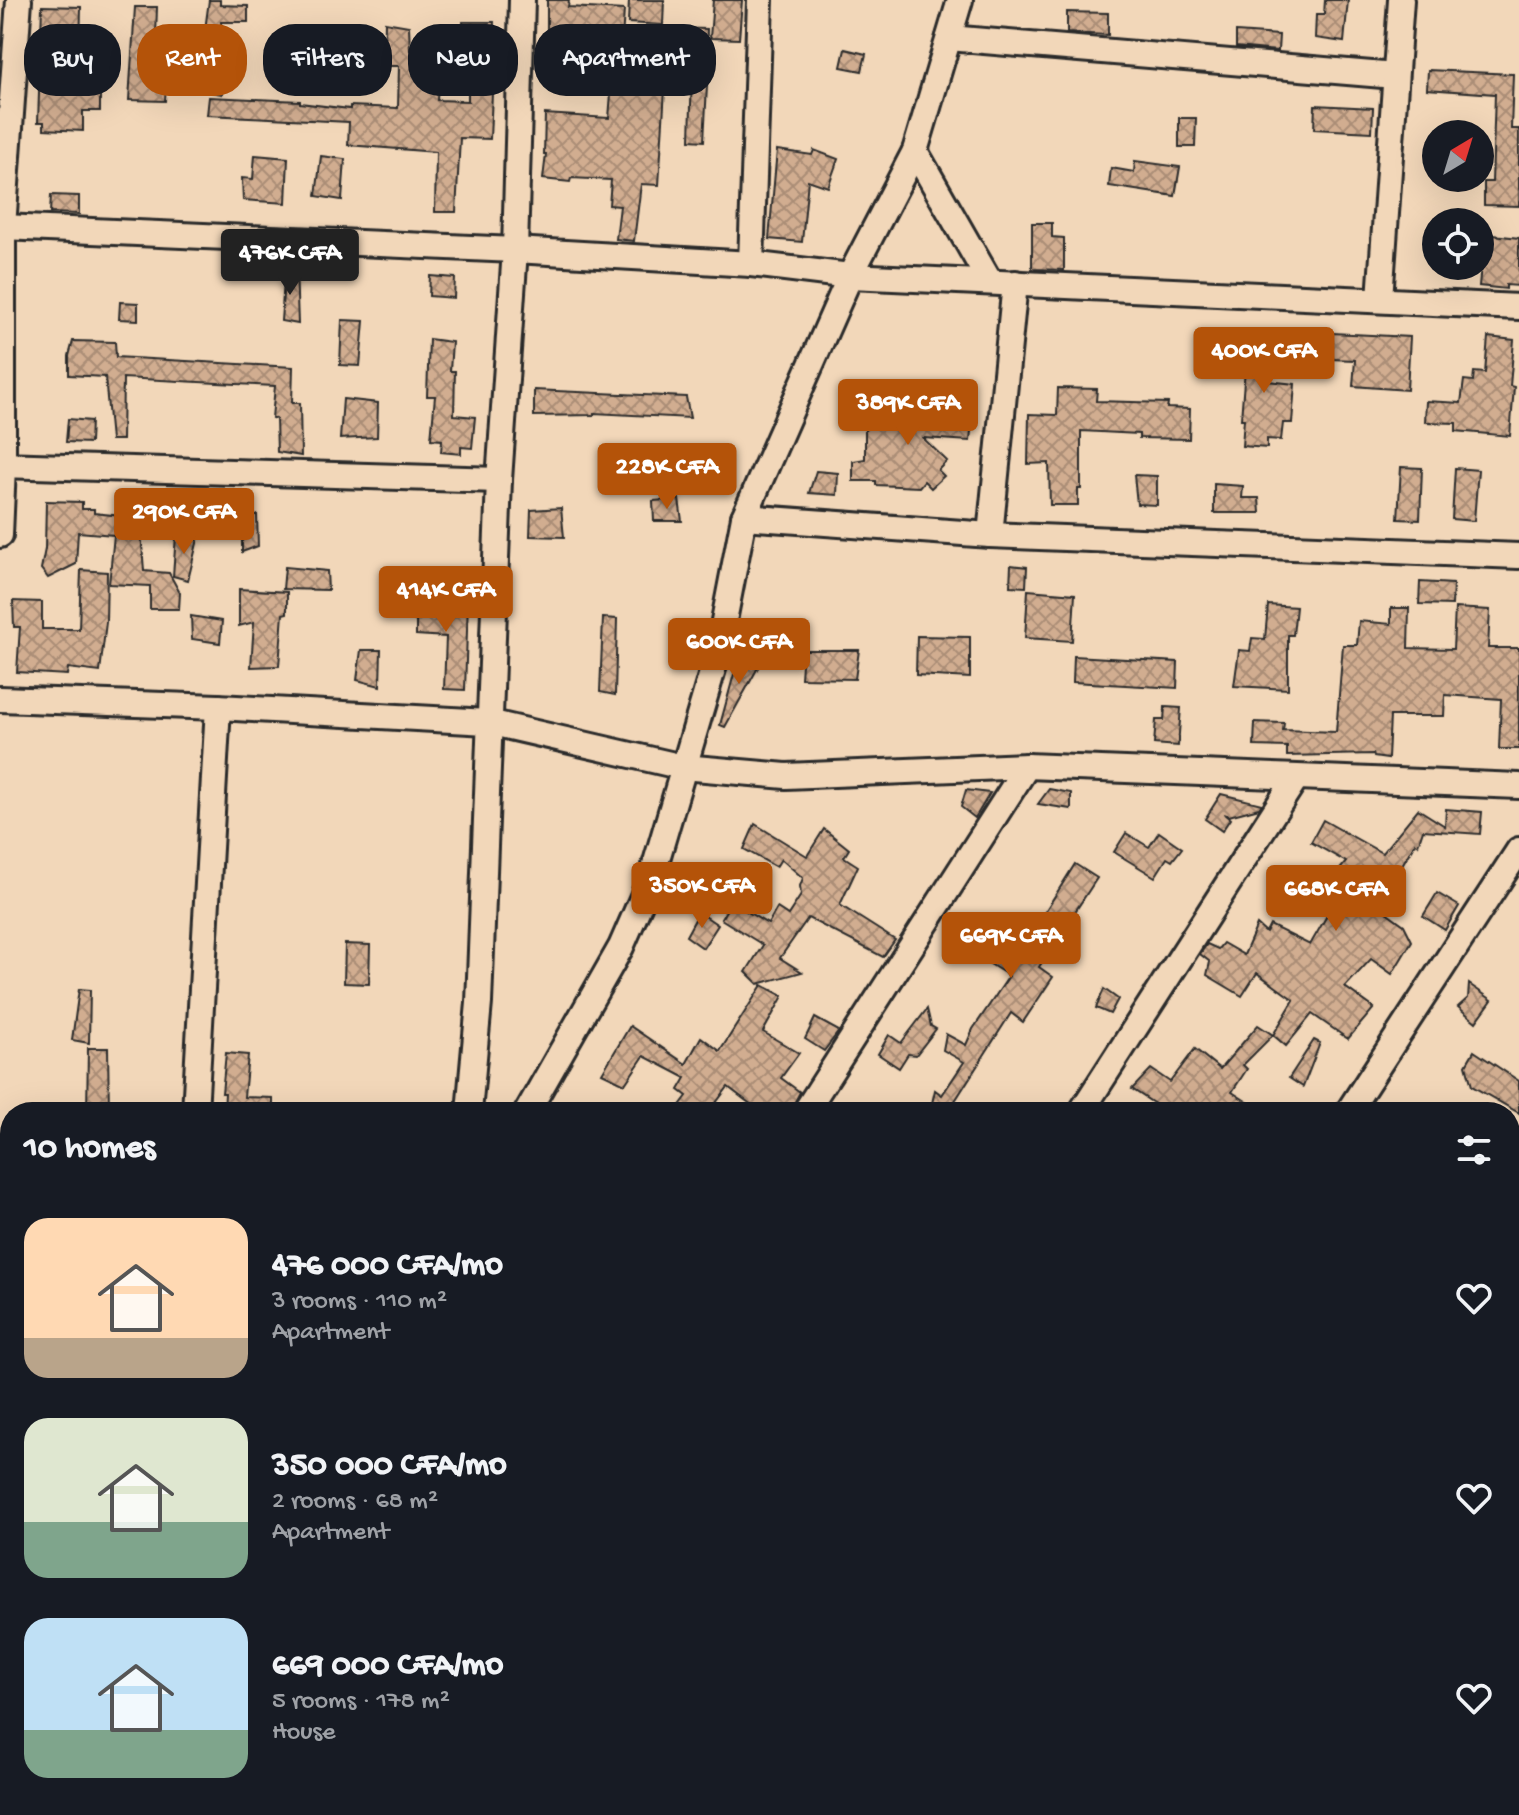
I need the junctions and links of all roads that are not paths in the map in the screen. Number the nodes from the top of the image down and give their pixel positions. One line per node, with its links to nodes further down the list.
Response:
1 (19, 0): 9 (street)
2 (522, 0): 10 (street)
3 (760, 0): 11 (street)
4 (960, 0): 6 (street)
5 (1401, 0): 7 (street)
6 (949, 38): 7 (street); 8 (street)
7 (1395, 76): 15 (street)
8 (915, 151): 12 (street); 13 (street)
9 (3, 227): 10 (street); 17 (street)
10 (515, 250): 11 (street); 18 (street)
11 (751, 264): 12 (street)
12 (850, 276): 13 (street); 19 (street)
13 (990, 282): 14 (street)
14 (1015, 283): 15 (street); 21 (street)
15 (1380, 299): 16 (street)
16 (1519, 307)
17 (1, 465): 18 (street); 20 (street)
18 (499, 480): 25 (street)
19 (744, 517): 21 (street); 27 (street)
20 (0, 535)
21 (990, 535): 22 (street)
22 (1519, 556)
23 (0, 699): 24 (street)
24 (218, 707): 25 (street); 31 (street)
25 (488, 722): 27 (street); 32 (street)
26 (1027, 766): 27 (street); 28 (street); 34 (street)
27 (683, 767): 33 (street)
28 (1296, 778): 29 (street); 35 (street)
29 (1519, 786)
30 (1519, 850): 36 (street)
31 (196, 1102)
32 (470, 1102)
33 (533, 1102)
34 (811, 1102)
35 (1087, 1102)
36 (1355, 1102)

